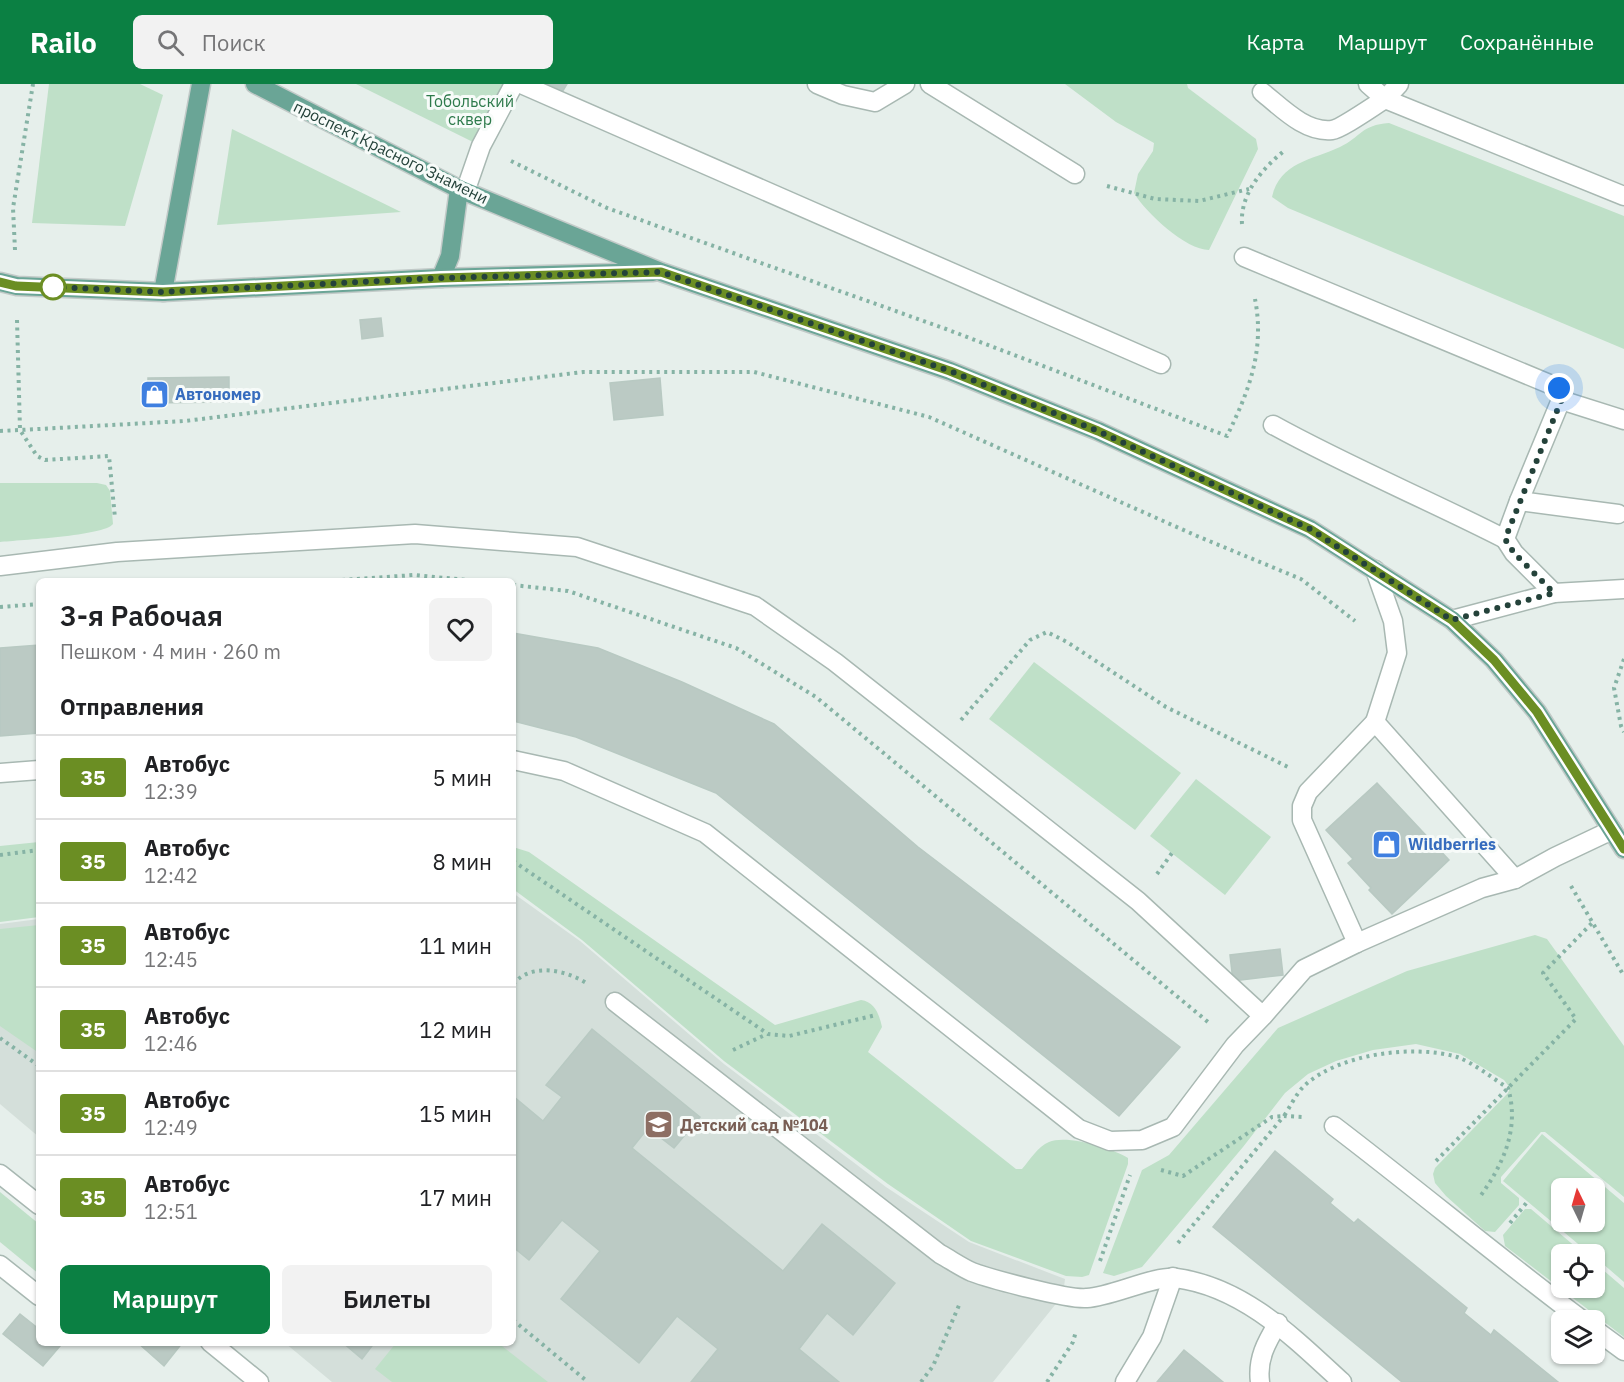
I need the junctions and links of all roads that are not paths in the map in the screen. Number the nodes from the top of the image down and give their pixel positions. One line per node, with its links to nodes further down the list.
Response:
1 (201, 84): 19 (main road)
2 (255, 84): 13 (main road, проспект Красного Знамени)
3 (514, 84): 13 (street)
4 (521, 84): 20 (street)
5 (817, 84): 6 (street)
6 (905, 84)
7 (930, 84): 12 (street)
8 (1368, 84): 11 (street)
9 (1399, 84): 11 (street)
10 (1262, 92): 11 (street)
11 (1385, 99): 14 (street)
12 (1075, 174)
13 (462, 191): 16 (main road, проспект Красного Знамени); 17 (main road)
14 (1624, 196)
15 (1244, 257): 21 (street)
16 (661, 272): 17 (main road, проспект Красного Знамени); 28 (main road, проспект Красного Знамени)
17 (441, 278): 19 (main road, проспект Красного Знамени)
18 (0, 282): 19 (main road, проспект Красного Знамени)
19 (163, 292)
20 (1161, 364)
21 (1562, 400): 22 (street); 24 (street)
22 (1624, 420)
23 (1273, 425): 26 (street)
24 (1519, 501): 25 (street); 26 (street)
25 (1618, 514)
26 (1505, 539): 30 (street)
27 (0, 566): 41 (street)
28 (1375, 570): 31 (main road, проспект Красного Знамени); 32 (street)
29 (1624, 589): 30 (street)
30 (1554, 593): 31 (street)
31 (1452, 620): 36 (main road, проспект Красного Знамени)
32 (1375, 722): 38 (street); 39 (street)
33 (516, 761): 41 (street)
34 (36, 770): 35 (street)
35 (0, 773)
36 (1612, 830): 37 (main road, проспект Красного Знамени); 38 (street)
37 (1624, 849)
38 (1515, 879): 39 (street)
39 (1357, 943): 41 (street)
40 (615, 1002): 46 (street)
41 (1263, 1016)
42 (1334, 1126): 48 (street)
43 (0, 1174): 44 (street)
44 (36, 1203)
45 (0, 1265): 47 (street)
46 (1173, 1277): 49 (street); 54 (street)
47 (36, 1294)
48 (1569, 1310)
49 (1278, 1323): 55 (street); 56 (street)
50 (1605, 1337): 52 (street)
51 (215, 1346): 53 (street)
52 (1624, 1351)
53 (259, 1382)
54 (1125, 1382)
55 (1260, 1382)
56 (1342, 1382)

